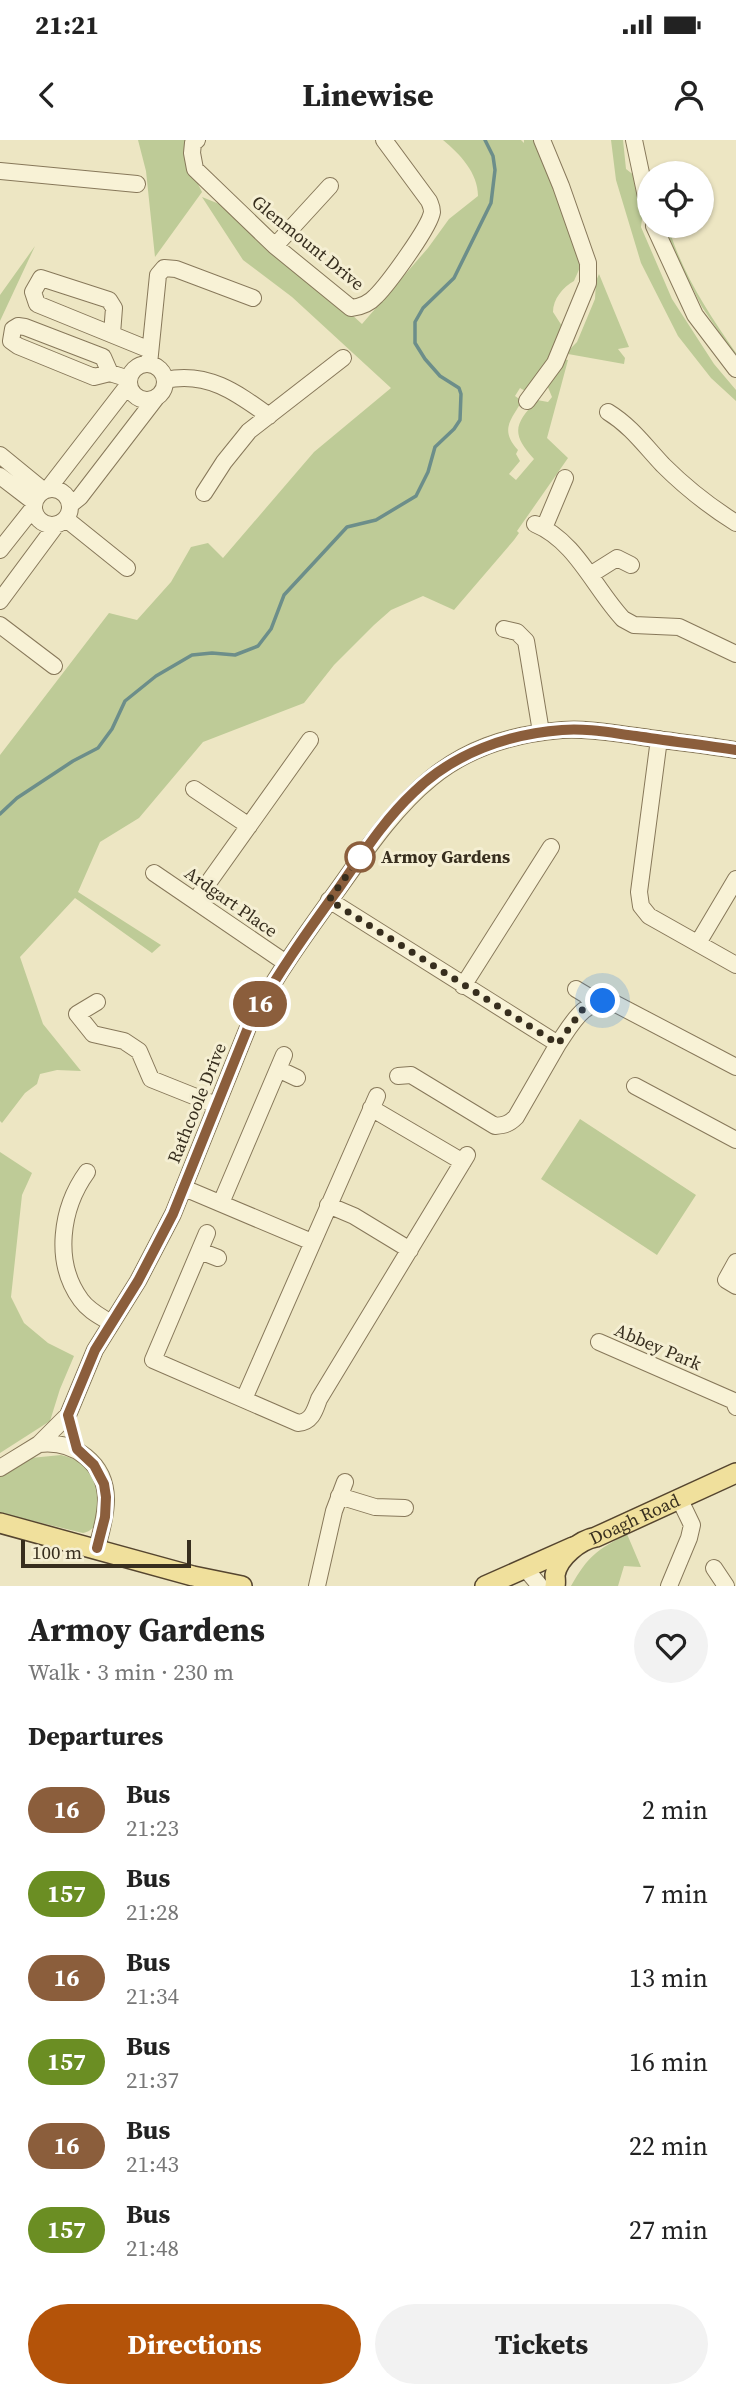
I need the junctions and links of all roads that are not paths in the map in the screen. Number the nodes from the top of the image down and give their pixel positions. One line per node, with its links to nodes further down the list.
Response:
1 (197, 140): 10 (street, Glenmount Drive)
2 (384, 140): 10 (street, Glenmount Drive)
3 (542, 140): 20 (street)
4 (634, 140): 5 (street)
5 (638, 161)
6 (0, 171): 7 (street)
7 (138, 184)
8 (330, 186): 10 (street)
9 (660, 238): 15 (street)
10 (275, 246)
11 (253, 298): 13 (street)
12 (112, 334): 12 (street); 13 (street)
13 (150, 357): 17 (street); 18 (street)
14 (343, 358): 22 (street)
15 (736, 369)
16 (110, 373): 16 (street); 18 (street)
17 (165, 380): 19 (street); 22 (street)
18 (129, 382): 19 (street); 27 (street)
19 (156, 398): 28 (street)
20 (527, 401)
21 (608, 412): 29 (street)
22 (269, 416): 26 (street)
23 (0, 455): 27 (street)
24 (0, 476): 27 (street)
25 (565, 478): 33 (street)
26 (204, 493)
27 (40, 497): 28 (street); 28 (street); 30 (street)
28 (64, 516): 32 (street); 34 (street)
29 (736, 523)
30 (0, 551)
31 (631, 565): 33 (street)
32 (127, 568)
33 (590, 575): 37 (street)
34 (0, 601)
35 (0, 625): 38 (street)
36 (504, 629): 39 (street)
37 (736, 653)
38 (54, 666)
39 (541, 732): 40 (street, Rathcoole Drive); 49 (street, Rathcoole Drive)
40 (659, 739): 42 (street, Rathcoole Drive); 50 (street)
41 (310, 740): 44 (street)
42 (736, 750)
43 (194, 789): 44 (street)
44 (249, 826): 48 (street)
45 (551, 847): 53 (street)
46 (154, 873): 48 (street, Ardgart Place)
47 (736, 879): 50 (street)
48 (196, 900): 51 (street, Ardgart Place)
49 (329, 900): 51 (street, Rathcoole Drive); 53 (street)
50 (698, 943): 52 (street)
51 (286, 963): 62 (street, Rathcoole Drive)
52 (736, 965)
53 (463, 986): 57 (street)
54 (576, 989): 56 (street)
55 (97, 1002): 62 (street)
56 (593, 1004): 57 (street); 58 (street)
57 (558, 1044): 59 (street)
58 (736, 1067)
59 (398, 1076)
60 (298, 1078): 66 (street)
61 (635, 1086): 63 (street)
62 (216, 1105): 65 (street, Rathcoole Drive)
63 (736, 1140)
64 (87, 1172): 75 (street)
65 (184, 1188): 66 (street); 75 (street, Rathcoole Drive)
66 (221, 1203): 69 (street)
67 (328, 1205): 69 (street); 70 (street); 70 (street)
68 (207, 1233): 71 (street)
69 (312, 1242): 77 (street)
70 (410, 1250): 77 (street)
71 (200, 1251): 72 (street); 77 (street)
72 (218, 1258)
73 (736, 1262): 74 (street)
74 (736, 1286)
75 (111, 1323): 79 (street, Rathcoole Drive)
76 (599, 1342): 78 (street, Abbey Park)
77 (244, 1399)
78 (735, 1402)
79 (68, 1415): 80 (street, Rathcoole Drive); 81 (street)
80 (39, 1444): 81 (street); 82 (street, Rathcoole Drive)
81 (77, 1449): 89 (street)
82 (0, 1468)
83 (736, 1473): 84 (main road, Doagh Road)
84 (679, 1498): 87 (main road, Doagh Road); 93 (street)
85 (399, 1512): 95 (street)
86 (0, 1522): 89 (main road)
87 (596, 1537): 88 (main road, Doagh Road); 92 (main road)
88 (575, 1546): 90 (main road); 92 (main road, Doagh Road)
89 (97, 1548): 94 (main road)
90 (525, 1568): 92 (street); 96 (main road)
91 (714, 1568): 97 (street)
92 (550, 1585)
93 (661, 1585)
94 (242, 1586)
95 (317, 1586)
96 (485, 1586)
97 (726, 1586)

